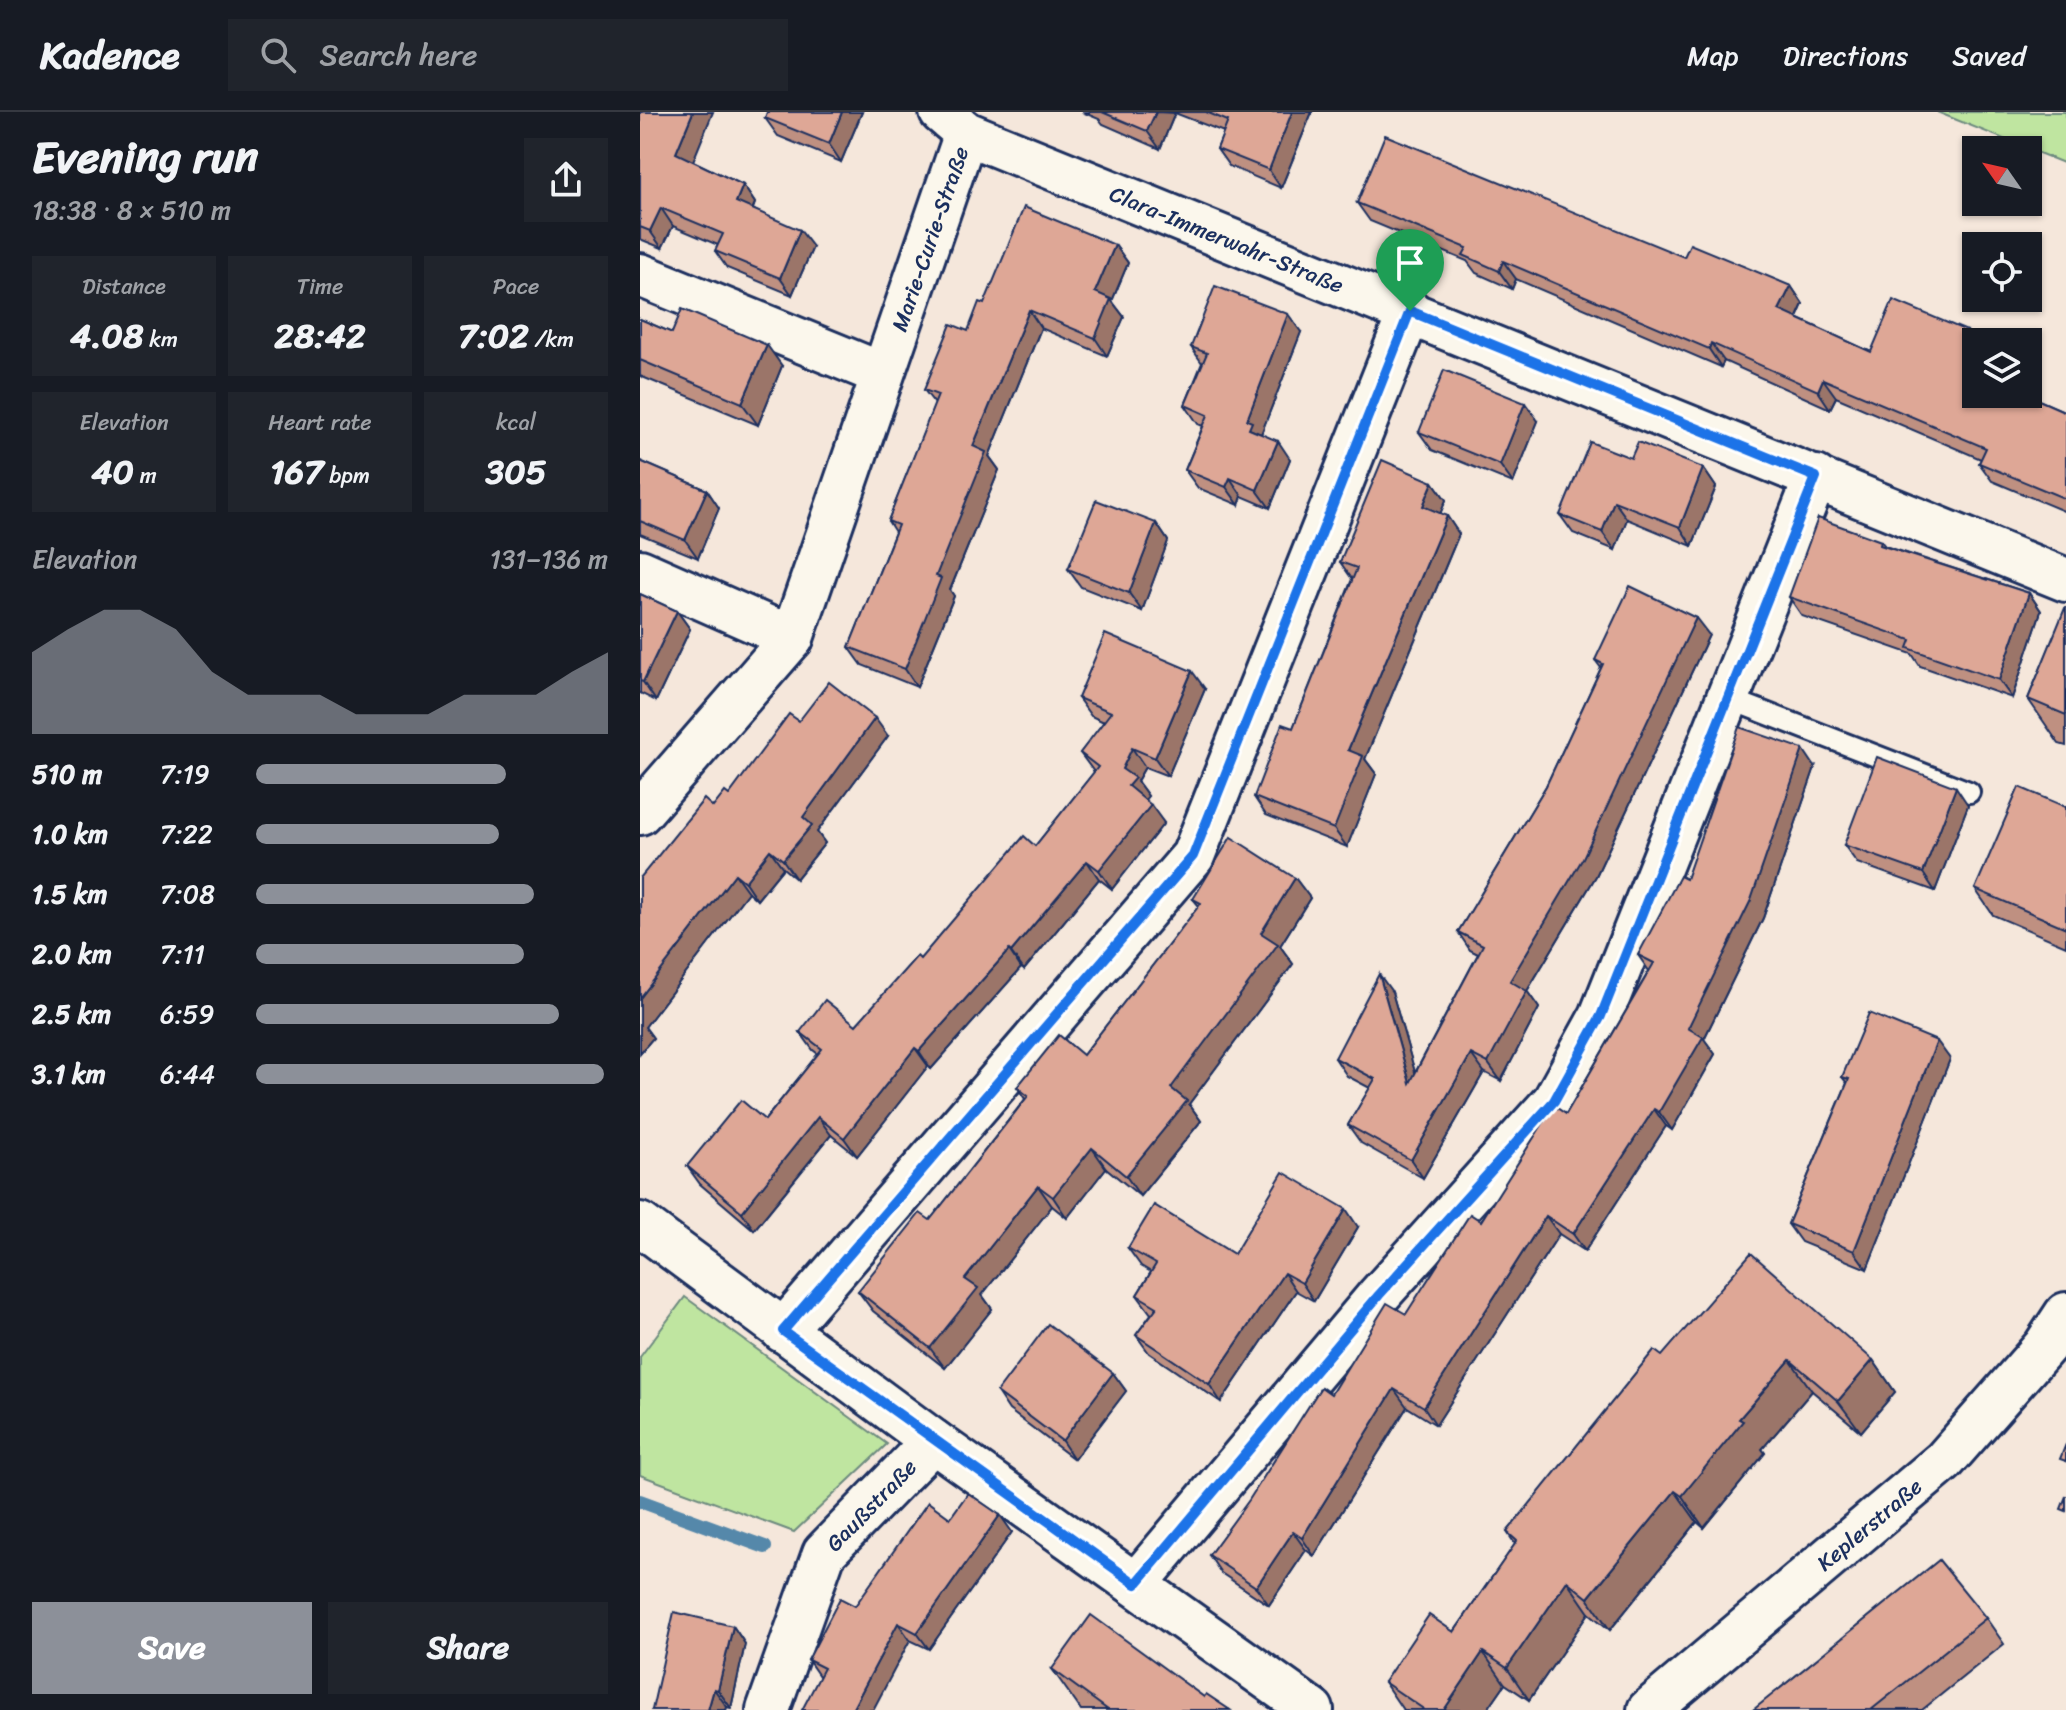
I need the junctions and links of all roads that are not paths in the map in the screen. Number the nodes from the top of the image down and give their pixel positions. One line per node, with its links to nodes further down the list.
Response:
1 (953, 123): 3 (street, Clara-Immerwahr-Straße); 4 (street, Marie-Curie-Straße)
2 (640, 275): 4 (street)
3 (1410, 311): 5 (street, Clara-Immerwahr-Straße); 14 (street)
4 (882, 374): 8 (street, Marie-Curie-Straße)
5 (1816, 477): 7 (street, Clara-Immerwahr-Straße); 9 (street)
6 (640, 571): 8 (street)
7 (2066, 580)
8 (792, 638): 11 (street, Marie-Curie-Straße)
9 (1727, 698): 10 (lane); 16 (street)
10 (1969, 792)
11 (640, 813)
12 (640, 1224): 14 (street)
13 (2066, 1314): 19 (street, Keplerstraße)
14 (783, 1331): 15 (street)
15 (933, 1441): 16 (street); 17 (street, Gaußstraße)
16 (1136, 1584): 18 (street)
17 (768, 1710)
18 (1312, 1710)
19 (1649, 1710)

